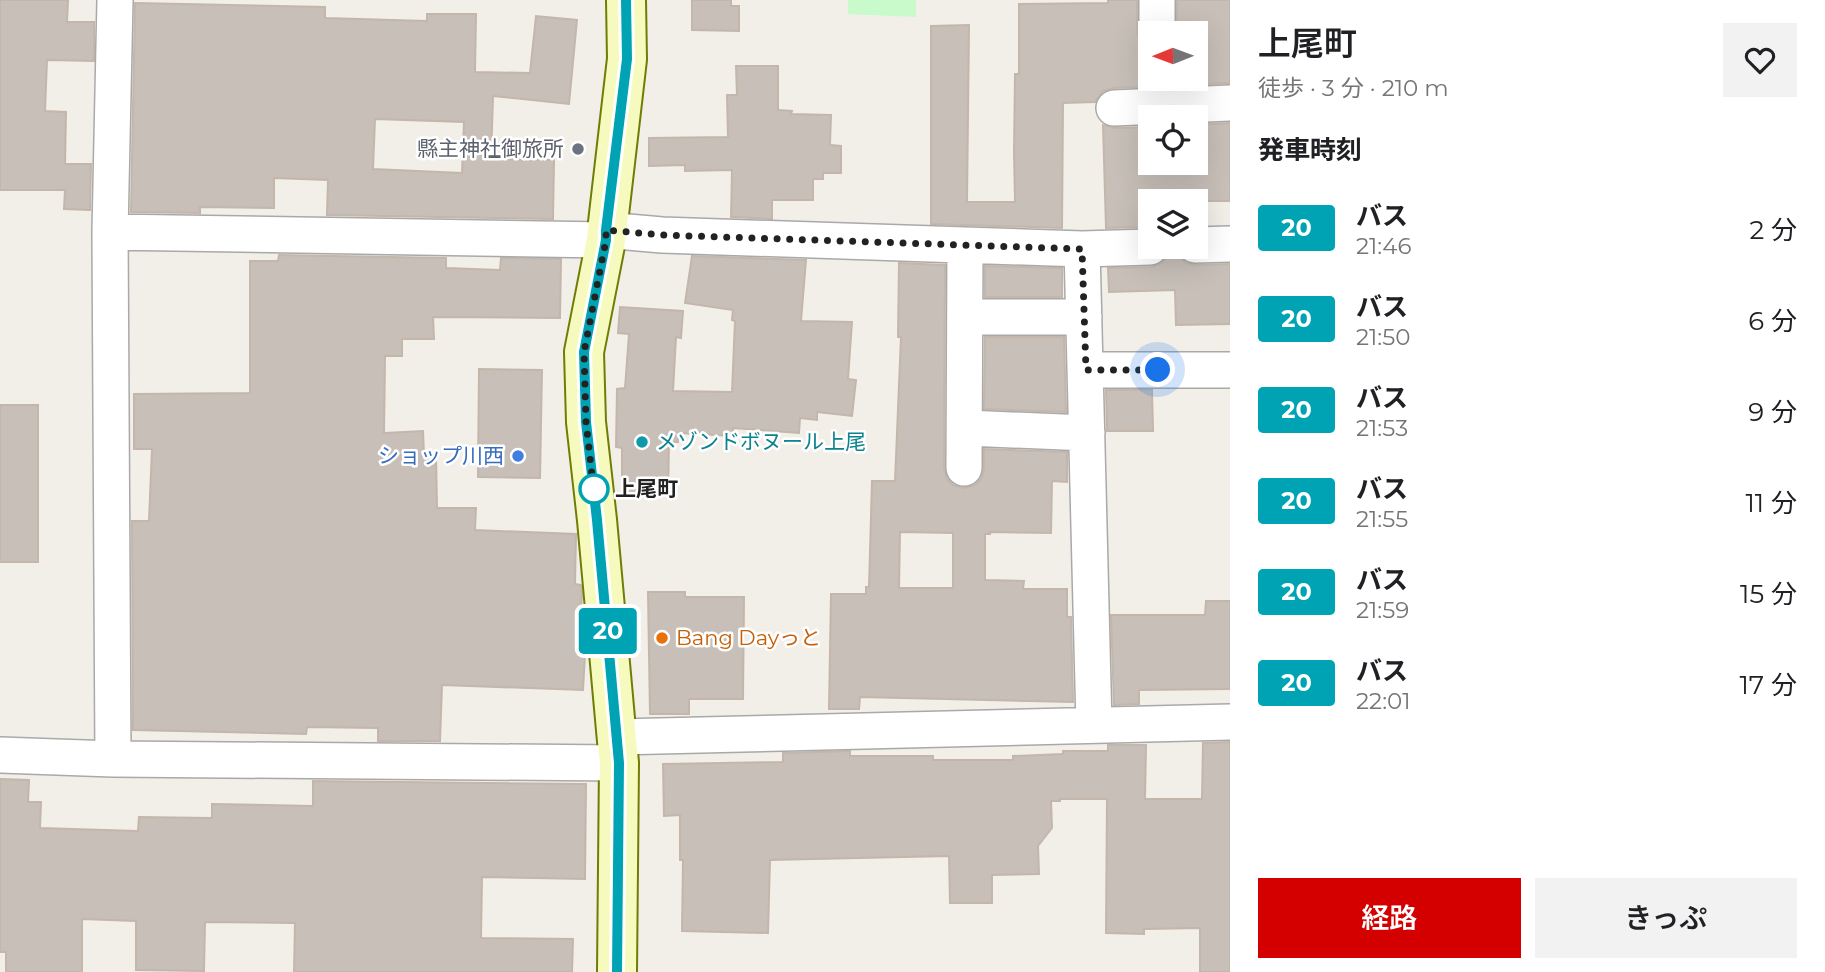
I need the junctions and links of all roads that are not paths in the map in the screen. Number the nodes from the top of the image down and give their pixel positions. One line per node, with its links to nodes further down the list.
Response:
1 (115, 0): 8 (street)
2 (626, 0): 9 (street)
3 (1157, 0): 4 (street)
4 (1157, 21)
5 (1158, 92): 6 (street); 7 (street)
6 (1230, 103)
7 (1114, 108)
8 (110, 232): 9 (street); 26 (street)
9 (606, 235): 12 (street); 24 (street)
10 (1230, 244): 11 (street)
11 (1208, 245)
12 (965, 247): 14 (street); 15 (street)
13 (1138, 247): 14 (street)
14 (1082, 249): 16 (street)
15 (965, 317): 16 (street); 19 (street)
16 (1084, 317): 17 (street)
17 (1086, 370): 18 (street); 20 (street)
18 (1230, 370)
19 (965, 428): 20 (street); 21 (street)
20 (1087, 433): 23 (street)
21 (964, 468)
22 (1230, 722): 23 (street)
23 (1094, 725): 24 (street)
24 (618, 750): 26 (street); 27 (street)
25 (0, 755): 26 (street)
26 (113, 759)
27 (617, 972)

